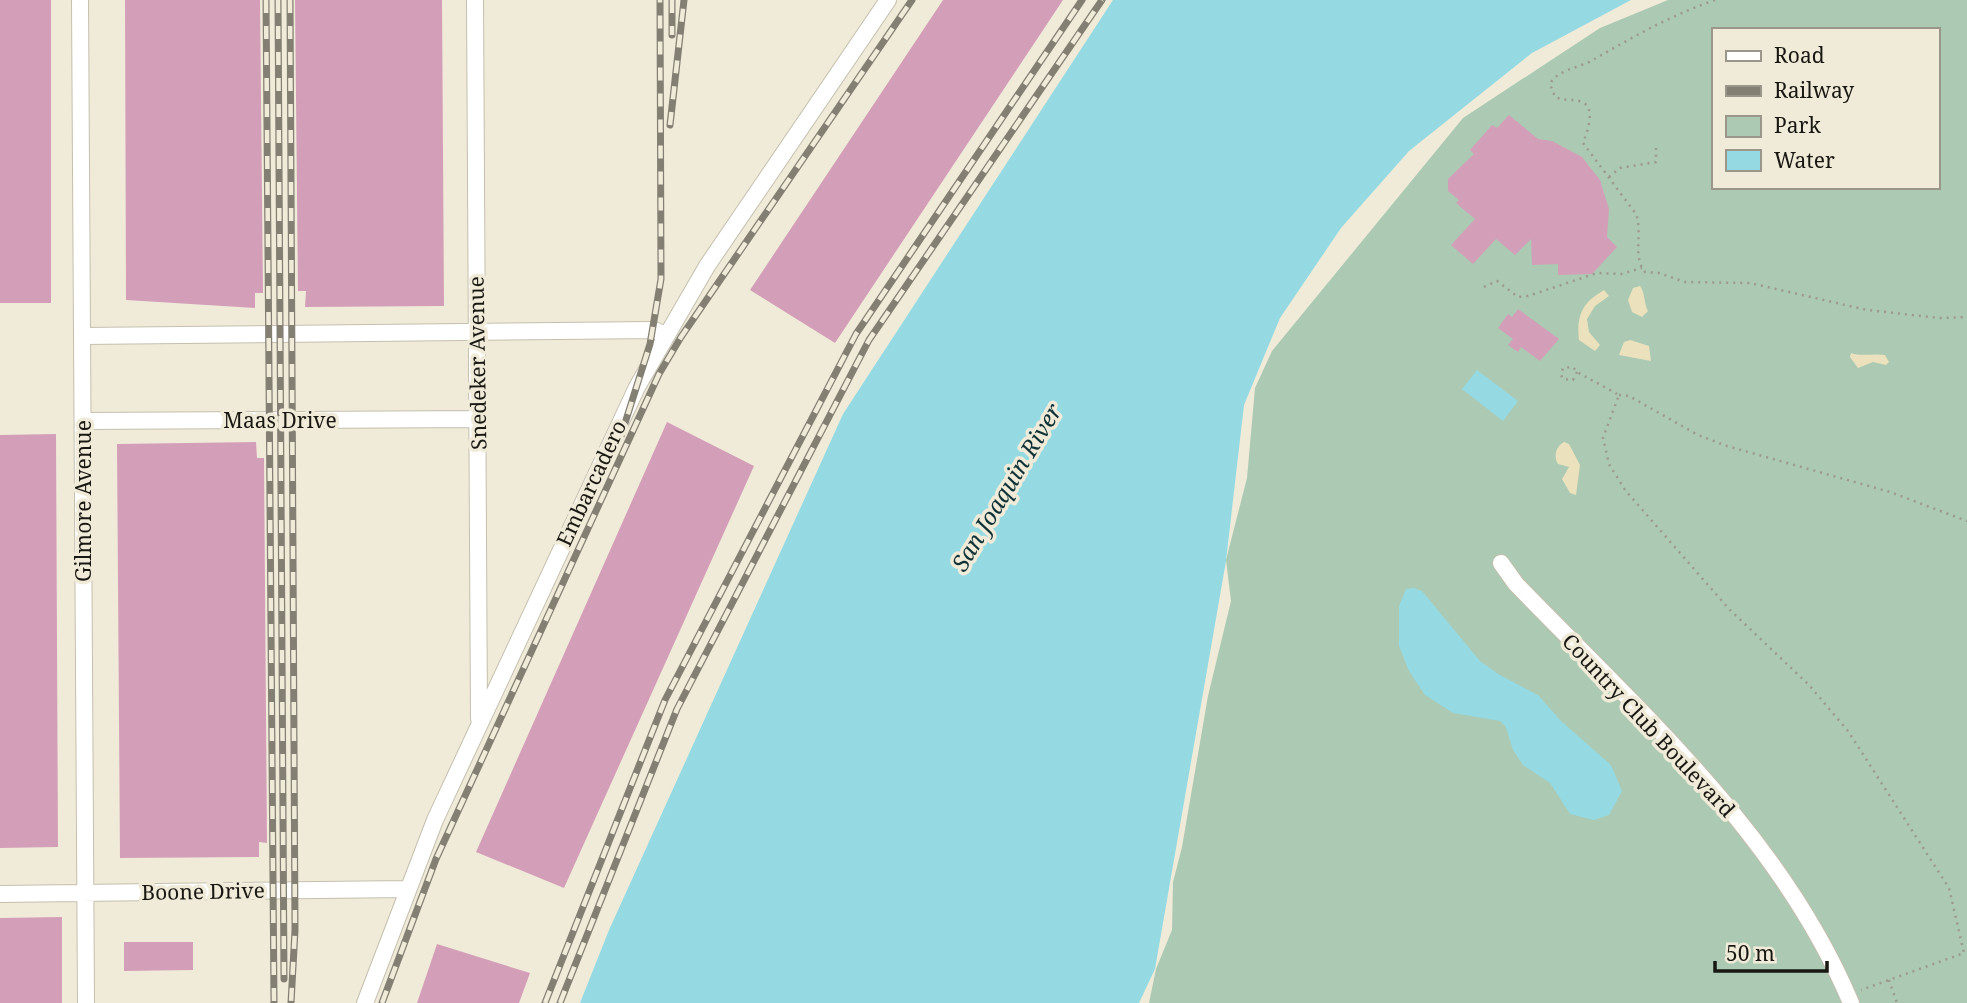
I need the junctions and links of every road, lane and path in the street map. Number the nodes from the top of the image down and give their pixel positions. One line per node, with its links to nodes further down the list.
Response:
1 (80, 0): 12 (street, Gilmore Avenue)
2 (475, 0): 10 (street, Snedeker Avenue)
3 (888, 0): 11 (street, Embarcadero)
4 (1715, 0): 6 (path)
5 (1656, 148): 6 (path)
6 (1609, 177): 7 (path)
7 (1642, 268): 8 (path); 9 (path)
8 (1485, 287)
9 (1967, 317)
10 (476, 333): 11 (street); 12 (street); 15 (street, Snedeker Avenue)
11 (666, 335): 19 (street, Embarcadero)
12 (83, 336): 16 (street, Gilmore Avenue)
13 (1577, 372): 13 (path); 14 (path)
14 (1619, 395): 17 (path); 23 (path)
15 (477, 419): 16 (street, Maas Drive); 19 (street, Snedeker Avenue)
16 (83, 421): 22 (street, Gilmore Avenue)
17 (1967, 521)
18 (1501, 562): 24 (street, Country Club Boulevard)
19 (479, 726): 20 (street, Embarcadero)
20 (406, 889): 22 (street, Boone Drive); 26 (street, Embarcadero)
21 (0, 894): 22 (street, Boone Drive)
22 (85, 894): 25 (street, Gilmore Avenue)
23 (1889, 980): 24 (path); 27 (path)
24 (1850, 1000)
25 (86, 1003)
26 (365, 1003)
27 (1897, 1003)

